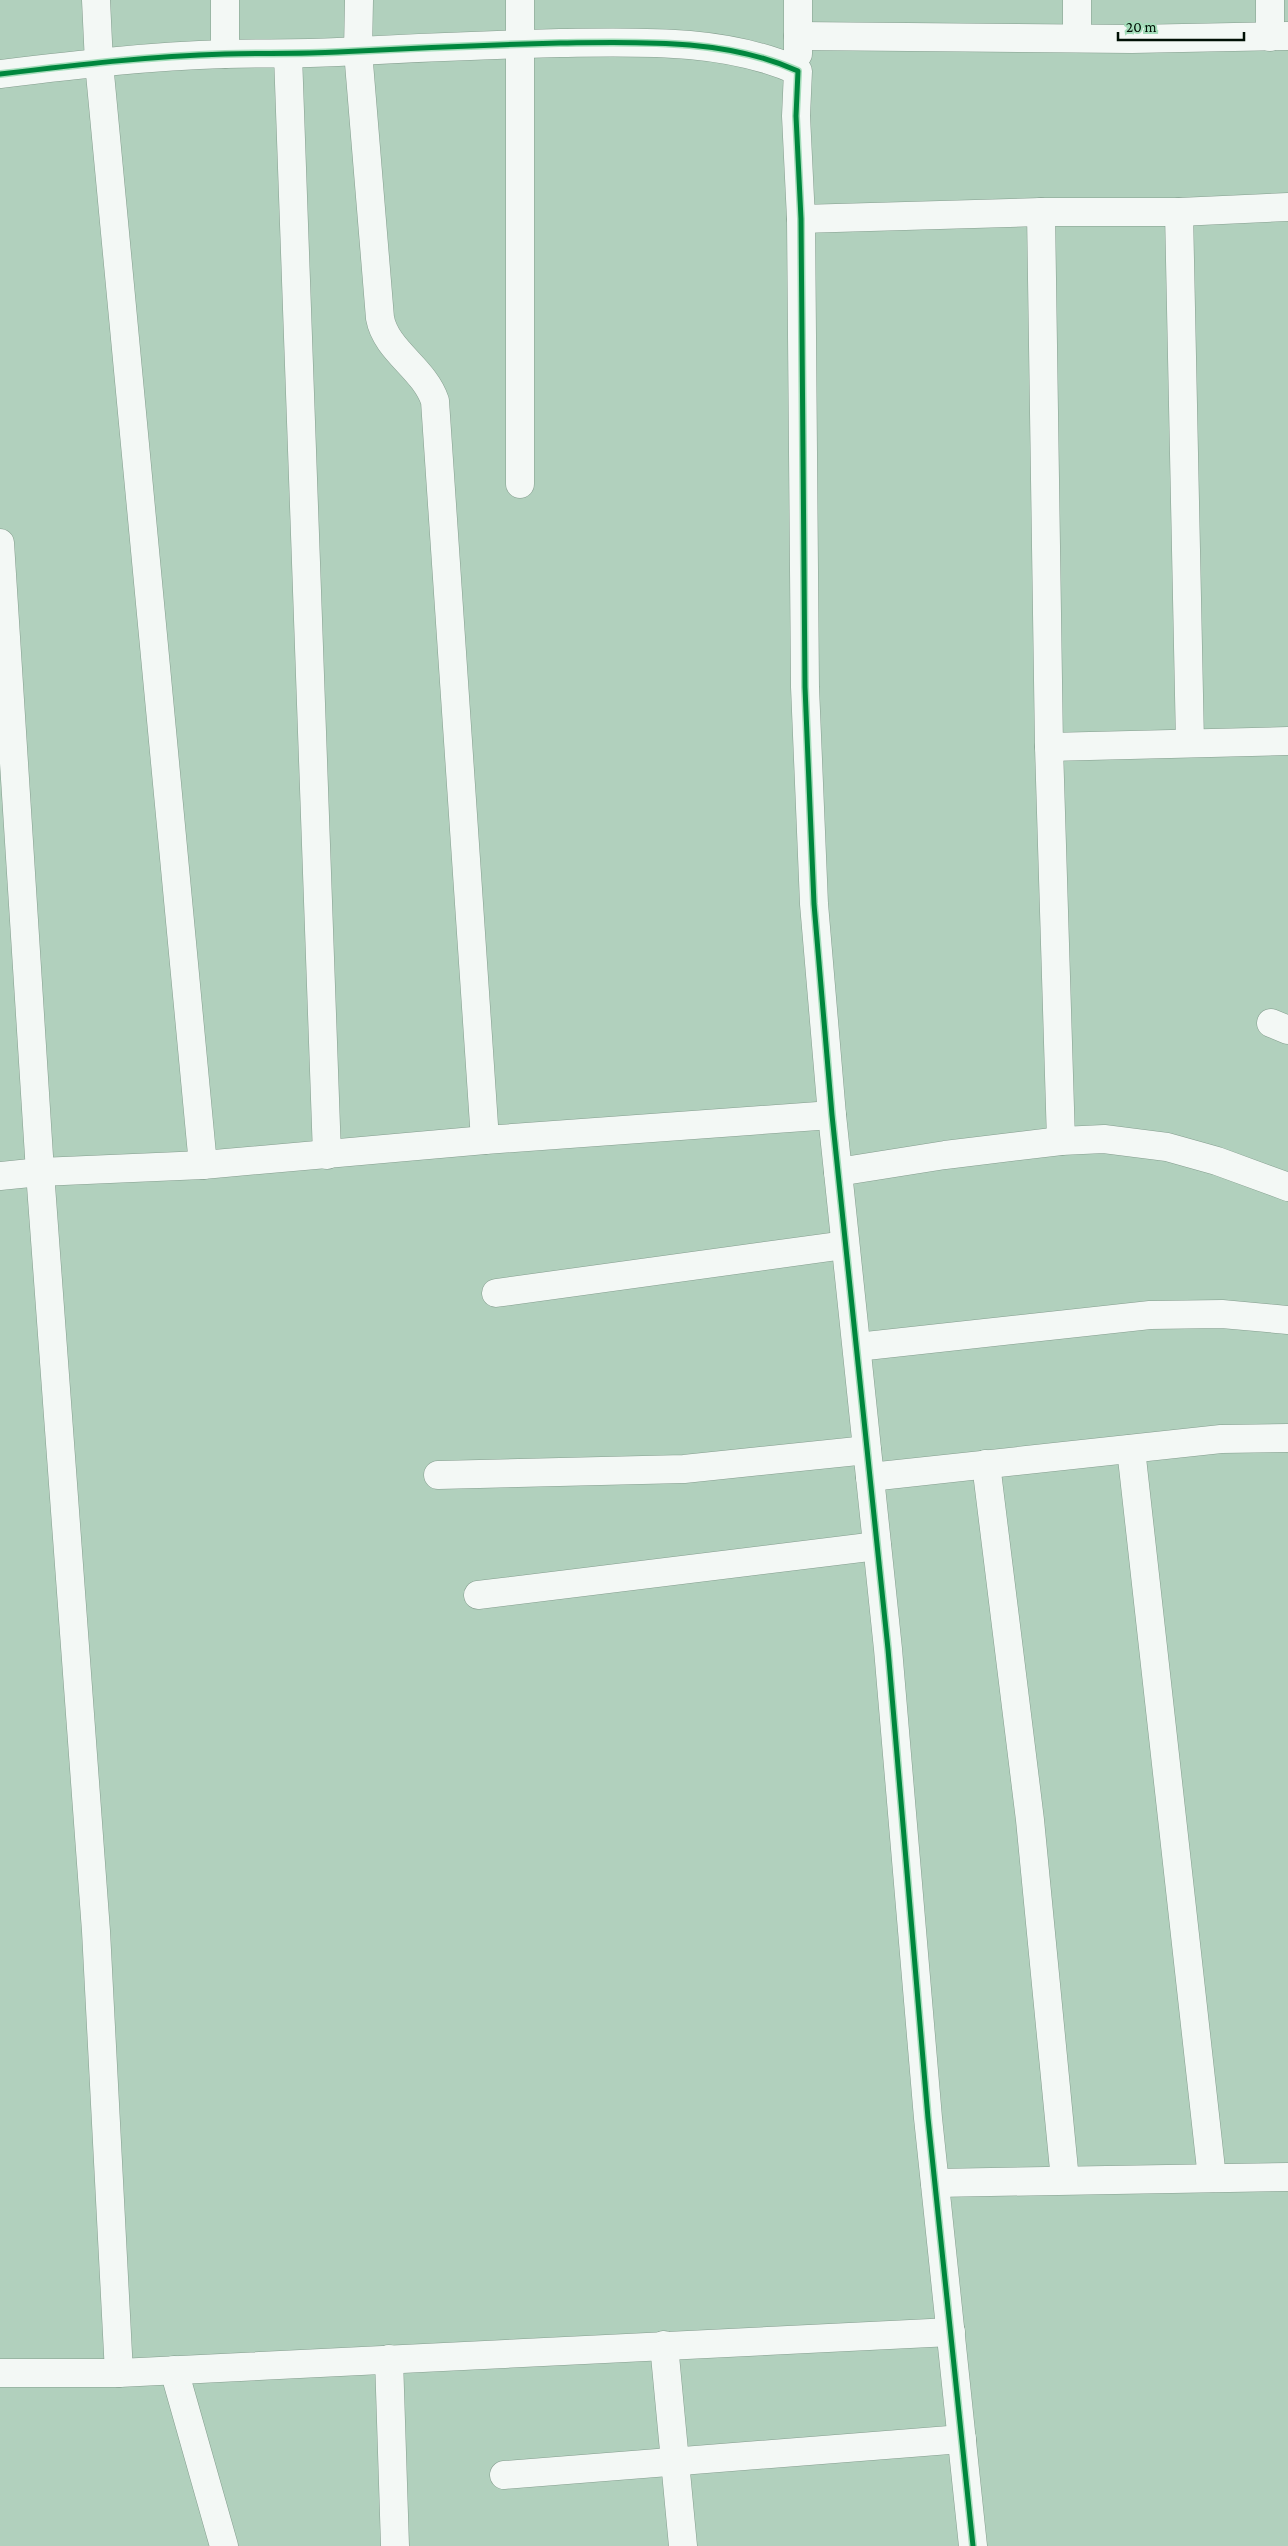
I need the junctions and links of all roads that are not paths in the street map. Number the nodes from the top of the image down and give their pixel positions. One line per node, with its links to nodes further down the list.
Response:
1 (96, 0): 15 (street)
2 (225, 0): 13 (street)
3 (358, 0): 12 (street)
4 (520, 0): 11 (street)
5 (798, 0): 8 (street)
6 (1077, 0): 10 (street)
7 (1270, 0): 9 (street)
8 (798, 36): 10 (street); 16 (street)
9 (1279, 37): 10 (street)
10 (1077, 38)
11 (520, 44): 12 (street); 16 (street); 22 (street)
12 (358, 51): 14 (street); 28 (street)
13 (224, 54): 14 (street); 15 (street)
14 (288, 55): 30 (street)
15 (99, 62): 17 (street); 31 (street)
16 (798, 71): 21 (street)
17 (0, 74)
18 (1288, 207): 20 (street)
19 (1041, 212): 20 (street); 21 (street); 26 (street)
20 (1179, 212): 25 (street)
21 (801, 220): 27 (street)
22 (520, 484)
23 (0, 543): 32 (street)
24 (1288, 741): 25 (street)
25 (1190, 744): 26 (street)
26 (1049, 747): 29 (street)
27 (832, 1116): 28 (street); 33 (street)
28 (484, 1140): 30 (street)
29 (1061, 1141): 33 (street); 35 (street)
30 (327, 1155): 31 (street)
31 (202, 1165): 32 (street)
32 (40, 1172): 34 (street); 57 (street)
33 (838, 1172): 36 (street)
34 (0, 1176)
35 (1288, 1187)
36 (846, 1245): 37 (street); 39 (street)
37 (496, 1292)
38 (1288, 1320): 39 (street)
39 (857, 1347): 42 (street)
40 (1288, 1438): 41 (street)
41 (1131, 1449): 43 (street); 49 (street)
42 (867, 1450): 44 (street); 45 (street)
43 (986, 1464): 45 (street); 50 (street)
44 (438, 1475)
45 (870, 1477): 46 (street)
46 (877, 1546): 47 (street); 51 (street)
47 (478, 1594)
48 (1288, 2177): 49 (street)
49 (1212, 2178): 50 (street)
50 (1065, 2180): 51 (street)
51 (935, 2182): 52 (street)
52 (951, 2332): 53 (street); 58 (street)
53 (664, 2345): 54 (street); 59 (street)
54 (389, 2359): 55 (street); 62 (street)
55 (174, 2370): 57 (street); 61 (street)
56 (0, 2373): 57 (street)
57 (119, 2373)
58 (962, 2439): 59 (street); 64 (street)
59 (674, 2460): 60 (street); 63 (street)
60 (504, 2475)
61 (224, 2546)
62 (395, 2546)
63 (683, 2546)
64 (973, 2546)

